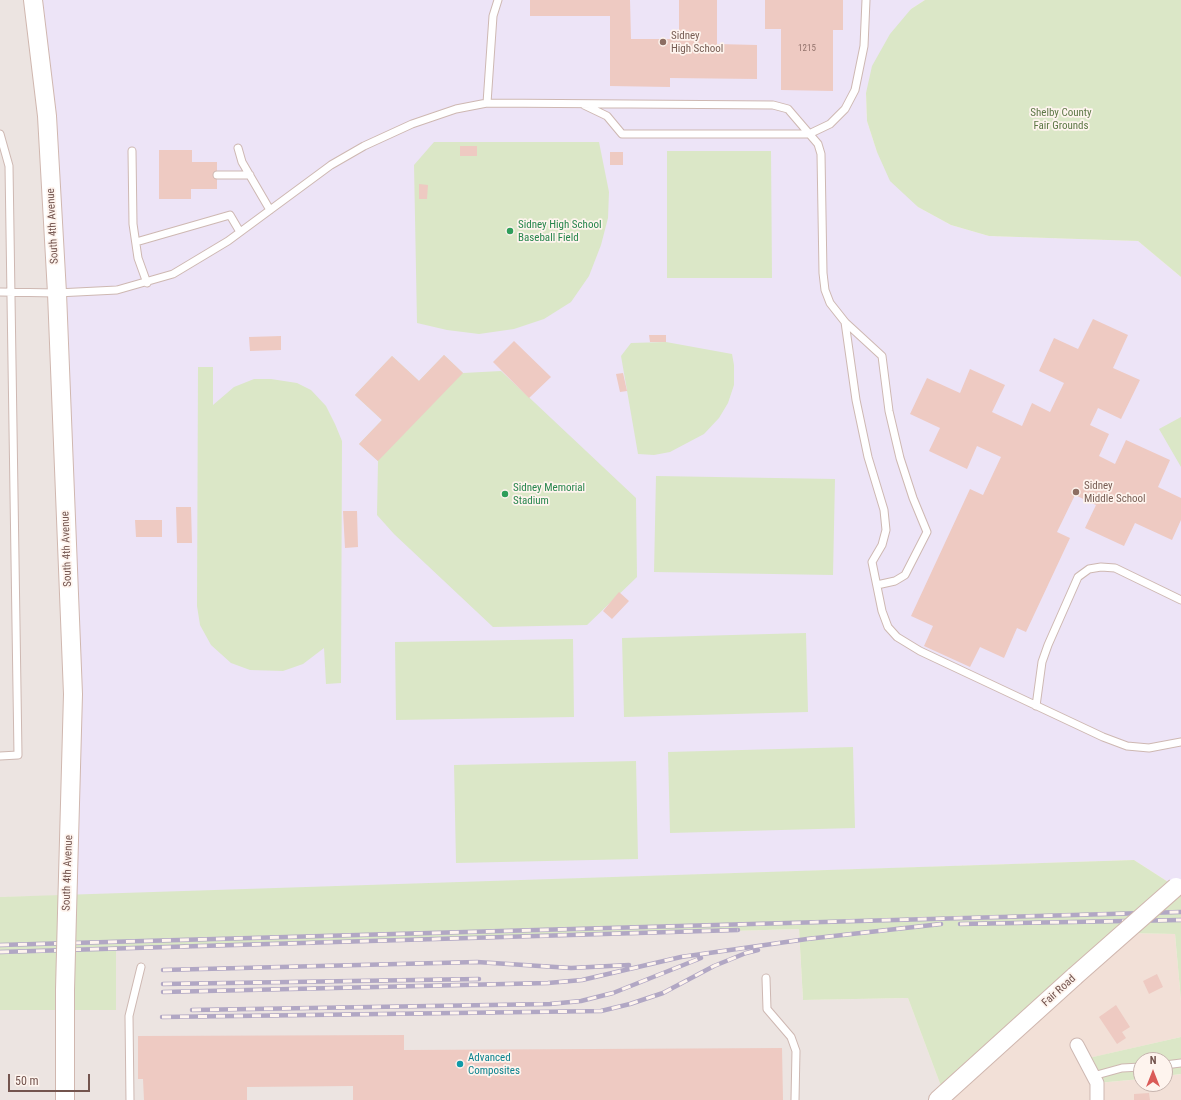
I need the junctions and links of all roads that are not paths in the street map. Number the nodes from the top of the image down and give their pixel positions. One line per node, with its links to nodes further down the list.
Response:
1 (33, 0): 18 (street, South 4th Avenue)
2 (498, 0): 4 (lane)
3 (866, 0): 7 (lane)
4 (487, 104): 5 (lane); 12 (lane)
5 (582, 104): 7 (lane); 7 (lane)
6 (0, 134): 17 (lane)
7 (809, 134): 19 (lane)
8 (238, 148): 11 (lane)
9 (132, 151): 14 (lane)
10 (217, 175): 11 (lane)
11 (250, 175): 12 (lane)
12 (270, 210): 13 (lane)
13 (240, 232): 14 (lane); 15 (lane)
14 (136, 242): 15 (lane)
15 (147, 282): 18 (lane)
16 (0, 292): 17 (lane)
17 (10, 292): 18 (lane); 24 (lane)
18 (58, 293): 32 (street, South 4th Avenue, bridge)
19 (845, 322): 20 (lane); 20 (lane)
20 (877, 585): 22 (lane)
21 (1181, 600): 22 (lane)
22 (1036, 706): 23 (lane)
23 (1181, 742)
24 (0, 756)
25 (1178, 884): 31 (street, Fair Road, bridge)
26 (141, 967): 33 (lane)
27 (766, 978): 34 (lane)
28 (1077, 1045): 30 (street)
29 (1133, 1067): 30 (lane)
30 (1093, 1076): 35 (street)
31 (945, 1098)
32 (65, 1100)
33 (130, 1100)
34 (795, 1100)
35 (1097, 1100)

